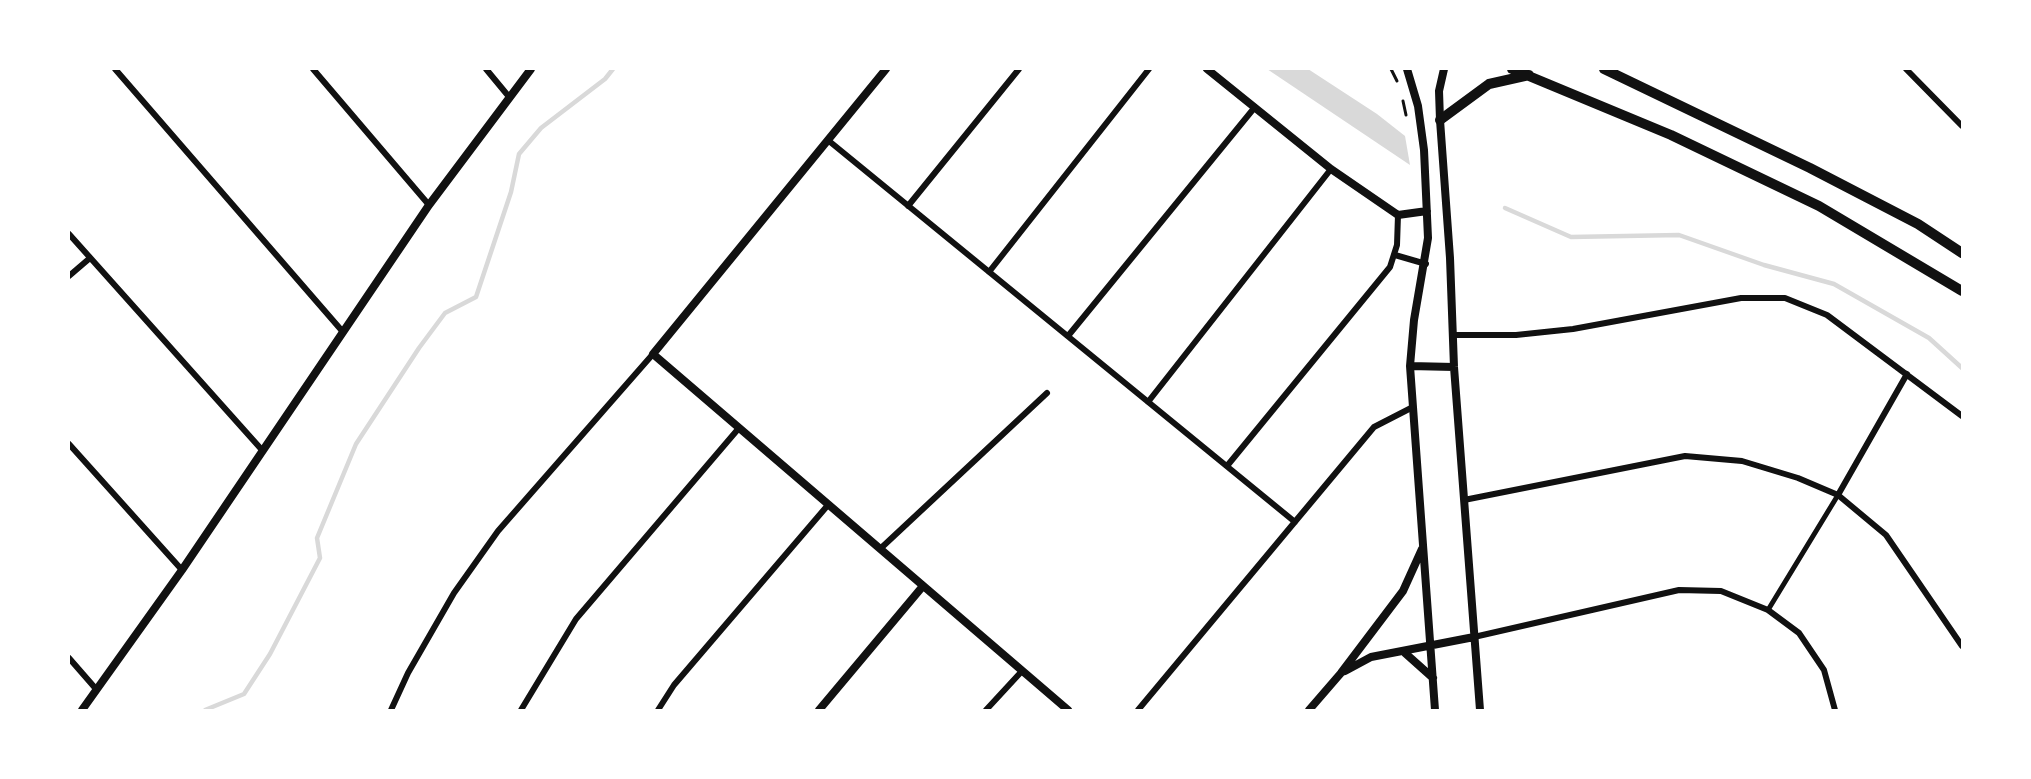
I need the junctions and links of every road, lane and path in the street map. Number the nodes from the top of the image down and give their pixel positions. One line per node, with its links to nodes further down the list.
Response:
1 (115, 69): 37 (street)
2 (313, 69): 25 (street)
3 (486, 69): 18 (street)
4 (531, 69): 18 (street)
5 (886, 69): 23 (street)
6 (1019, 69): 26 (street)
7 (1149, 69): 34 (street)
8 (1207, 69): 19 (street)
9 (1391, 69): 16 (path)
10 (1407, 69): 27 (street)
11 (1444, 69): 21 (street)
12 (1512, 69): 15 (main road)
13 (1604, 69): 30 (main road)
14 (1906, 69): 22 (street)
15 (1529, 75): 21 (main road); 36 (main road)
16 (1400, 86)
17 (1402, 96): 20 (path)
18 (510, 98): 25 (street)
19 (1255, 107): 24 (street); 39 (street)
20 (1407, 116)
21 (1440, 120): 38 (street)
22 (1962, 126)
23 (829, 141): 26 (street); 40 (street)
24 (1331, 169): 28 (street); 45 (street)
25 (429, 205): 37 (street)
26 (908, 206): 34 (street)
27 (1427, 211): 28 (street); 33 (street)
28 (1398, 215): 31 (street)
29 (69, 234): 32 (street)
30 (1962, 253)
31 (1395, 255): 33 (street); 51 (street)
32 (90, 258): 35 (street); 50 (street)
33 (1426, 264): 41 (street)
34 (989, 272): 39 (street)
35 (69, 276)
36 (1962, 291)
37 (343, 332): 50 (street)
38 (1454, 335): 42 (street); 43 (street)
39 (1068, 336): 45 (street)
40 (653, 354): 48 (street); 71 (street)
41 (1410, 366): 42 (street); 46 (street)
42 (1454, 367): 53 (street)
43 (1907, 374): 47 (street); 52 (street)
44 (1047, 393): 57 (street)
45 (1148, 402): 51 (street)
46 (1411, 408): 55 (street); 56 (street)
47 (1962, 416)
48 (739, 428): 54 (street); 72 (street)
49 (69, 444): 58 (street)
50 (262, 450): 58 (street)
51 (1227, 466): 55 (street)
52 (1838, 495): 53 (street); 60 (street); 63 (street)
53 (1464, 500): 61 (street)
54 (828, 505): 57 (street); 73 (street)
55 (1295, 522): 77 (street)
56 (1422, 548): 62 (street); 67 (street)
57 (880, 549): 59 (street)
58 (182, 570): 69 (street)
59 (923, 586): 66 (street); 74 (street)
60 (1768, 610): 61 (street); 81 (street)
61 (1474, 637): 62 (street); 80 (street)
62 (1431, 645): 64 (street); 68 (street)
63 (1962, 646)
64 (1405, 652): 67 (street); 68 (street)
65 (69, 658): 69 (street)
66 (1022, 671): 75 (street); 76 (street)
67 (1341, 674): 78 (street)
68 (1433, 678): 79 (street)
69 (96, 689): 70 (street)
70 (82, 710)
71 (391, 710)
72 (521, 710)
73 (658, 710)
74 (819, 710)
75 (986, 710)
76 (1068, 710)
77 (1138, 710)
78 (1310, 710)
79 (1435, 710)
80 (1480, 710)
81 (1835, 710)

